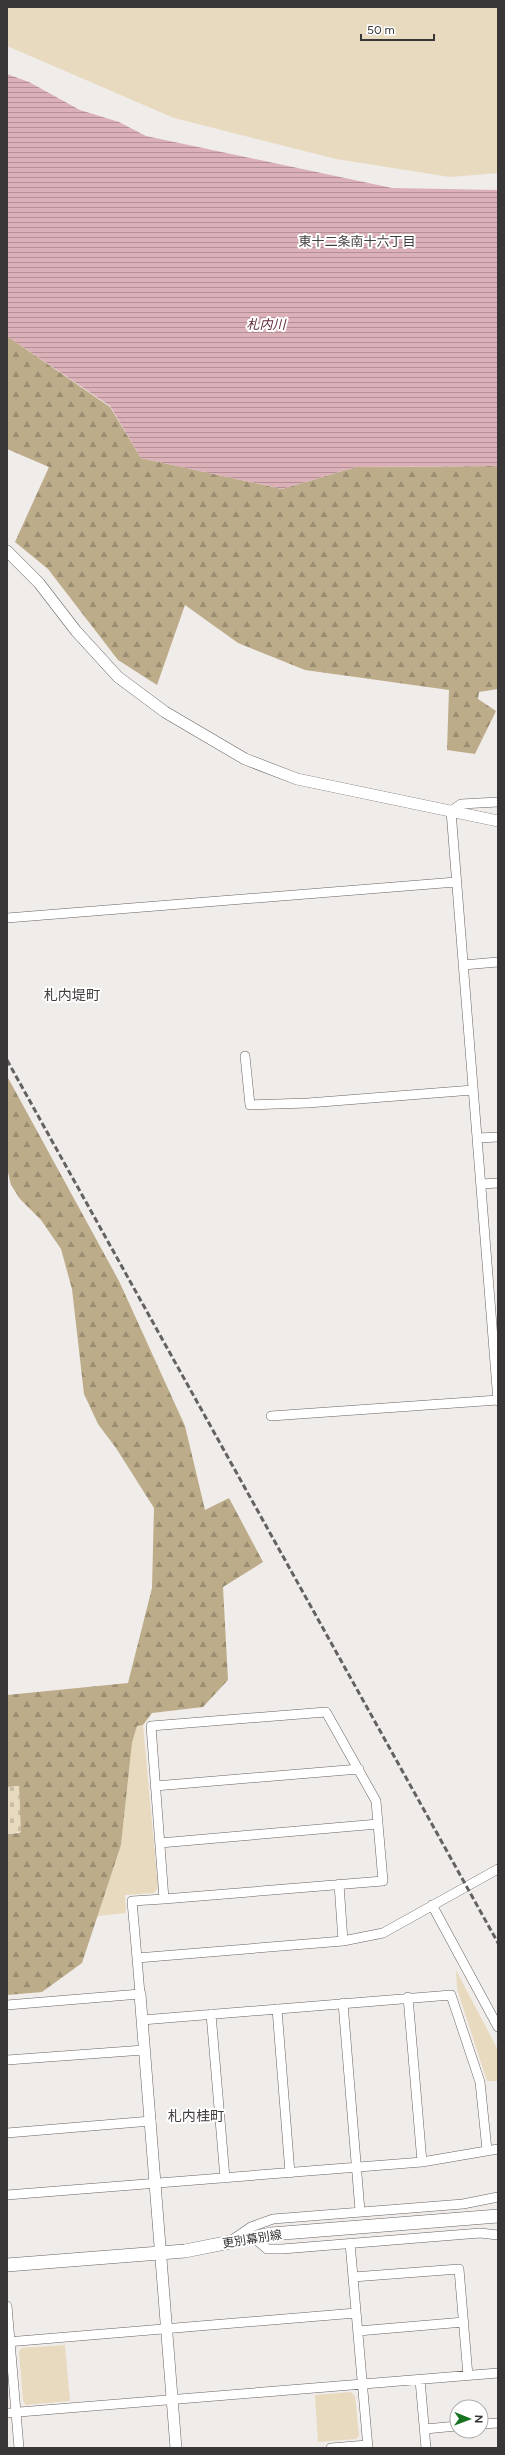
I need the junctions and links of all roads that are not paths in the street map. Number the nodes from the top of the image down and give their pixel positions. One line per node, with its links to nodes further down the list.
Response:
1 (7, 551): 3 (street)
2 (498, 802): 3 (street)
3 (451, 811): 4 (street); 5 (street)
4 (498, 821)
5 (456, 882): 6 (street); 8 (street)
6 (7, 918)
7 (498, 962): 8 (street)
8 (463, 965): 10 (street)
9 (244, 1056): 10 (street)
10 (473, 1090): 12 (street)
11 (498, 1137): 12 (street)
12 (478, 1138): 14 (street)
13 (498, 1183): 14 (street)
14 (481, 1184): 15 (street)
15 (496, 1357): 16 (street)
16 (498, 1401): 17 (street)
17 (271, 1416)
18 (359, 1770): 19 (street); 19 (street); 20 (street)
19 (155, 1786): 21 (street)
20 (378, 1824): 21 (street); 23 (street)
21 (160, 1842): 24 (street)
22 (498, 1869): 25 (street)
23 (339, 1884): 24 (street); 26 (street)
24 (164, 1899): 27 (street)
25 (432, 1905): 26 (street); 35 (street)
26 (343, 1941): 27 (street)
27 (137, 1958): 28 (street)
28 (140, 1994): 31 (street); 34 (street)
29 (408, 1997): 30 (street); 41 (street); 42 (street)
30 (343, 2003): 32 (street); 43 (street)
31 (7, 2005)
32 (277, 2009): 33 (street); 44 (street)
33 (211, 2014): 34 (street); 45 (street)
34 (142, 2020): 36 (street)
35 (498, 2027)
36 (144, 2050): 37 (street); 38 (street)
37 (7, 2060)
38 (151, 2121): 39 (street); 46 (street)
39 (7, 2133)
40 (498, 2149): 41 (street)
41 (487, 2150): 42 (street)
42 (422, 2162): 43 (street)
43 (356, 2167): 44 (street); 49 (street)
44 (290, 2173): 45 (street)
45 (225, 2178): 46 (street)
46 (156, 2183): 47 (street); 55 (street)
47 (7, 2195)
48 (498, 2197): 49 (street)
49 (360, 2211): 53 (street)
50 (498, 2216): 52 (main road, 更別幕別線)
51 (498, 2235): 54 (street)
52 (253, 2237): 53 (main road, 更別幕別線); 54 (street)
53 (229, 2241): 55 (main road, 更別幕別線)
54 (350, 2243): 57 (street)
55 (161, 2252): 56 (main road, 更別幕別線); 61 (street)
56 (7, 2265)
57 (353, 2277): 59 (street); 60 (street)
58 (7, 2306): 63 (street)
59 (356, 2313): 61 (street); 62 (street)
60 (464, 2322): 62 (street); 65 (street)
61 (167, 2330): 63 (street); 68 (street)
62 (358, 2330): 67 (street)
63 (9, 2342): 69 (street)
64 (498, 2374): 65 (street)
65 (468, 2376): 66 (street)
66 (420, 2380): 67 (street); 71 (street)
67 (362, 2385): 68 (street); 72 (street)
68 (173, 2399): 69 (street); 74 (street)
69 (12, 2412): 73 (street)
70 (449, 2427): 71 (street)
71 (425, 2429): 76 (street)
72 (368, 2447): 75 (street)
73 (19, 2448)
74 (176, 2448)
75 (331, 2448)
76 (426, 2448)

